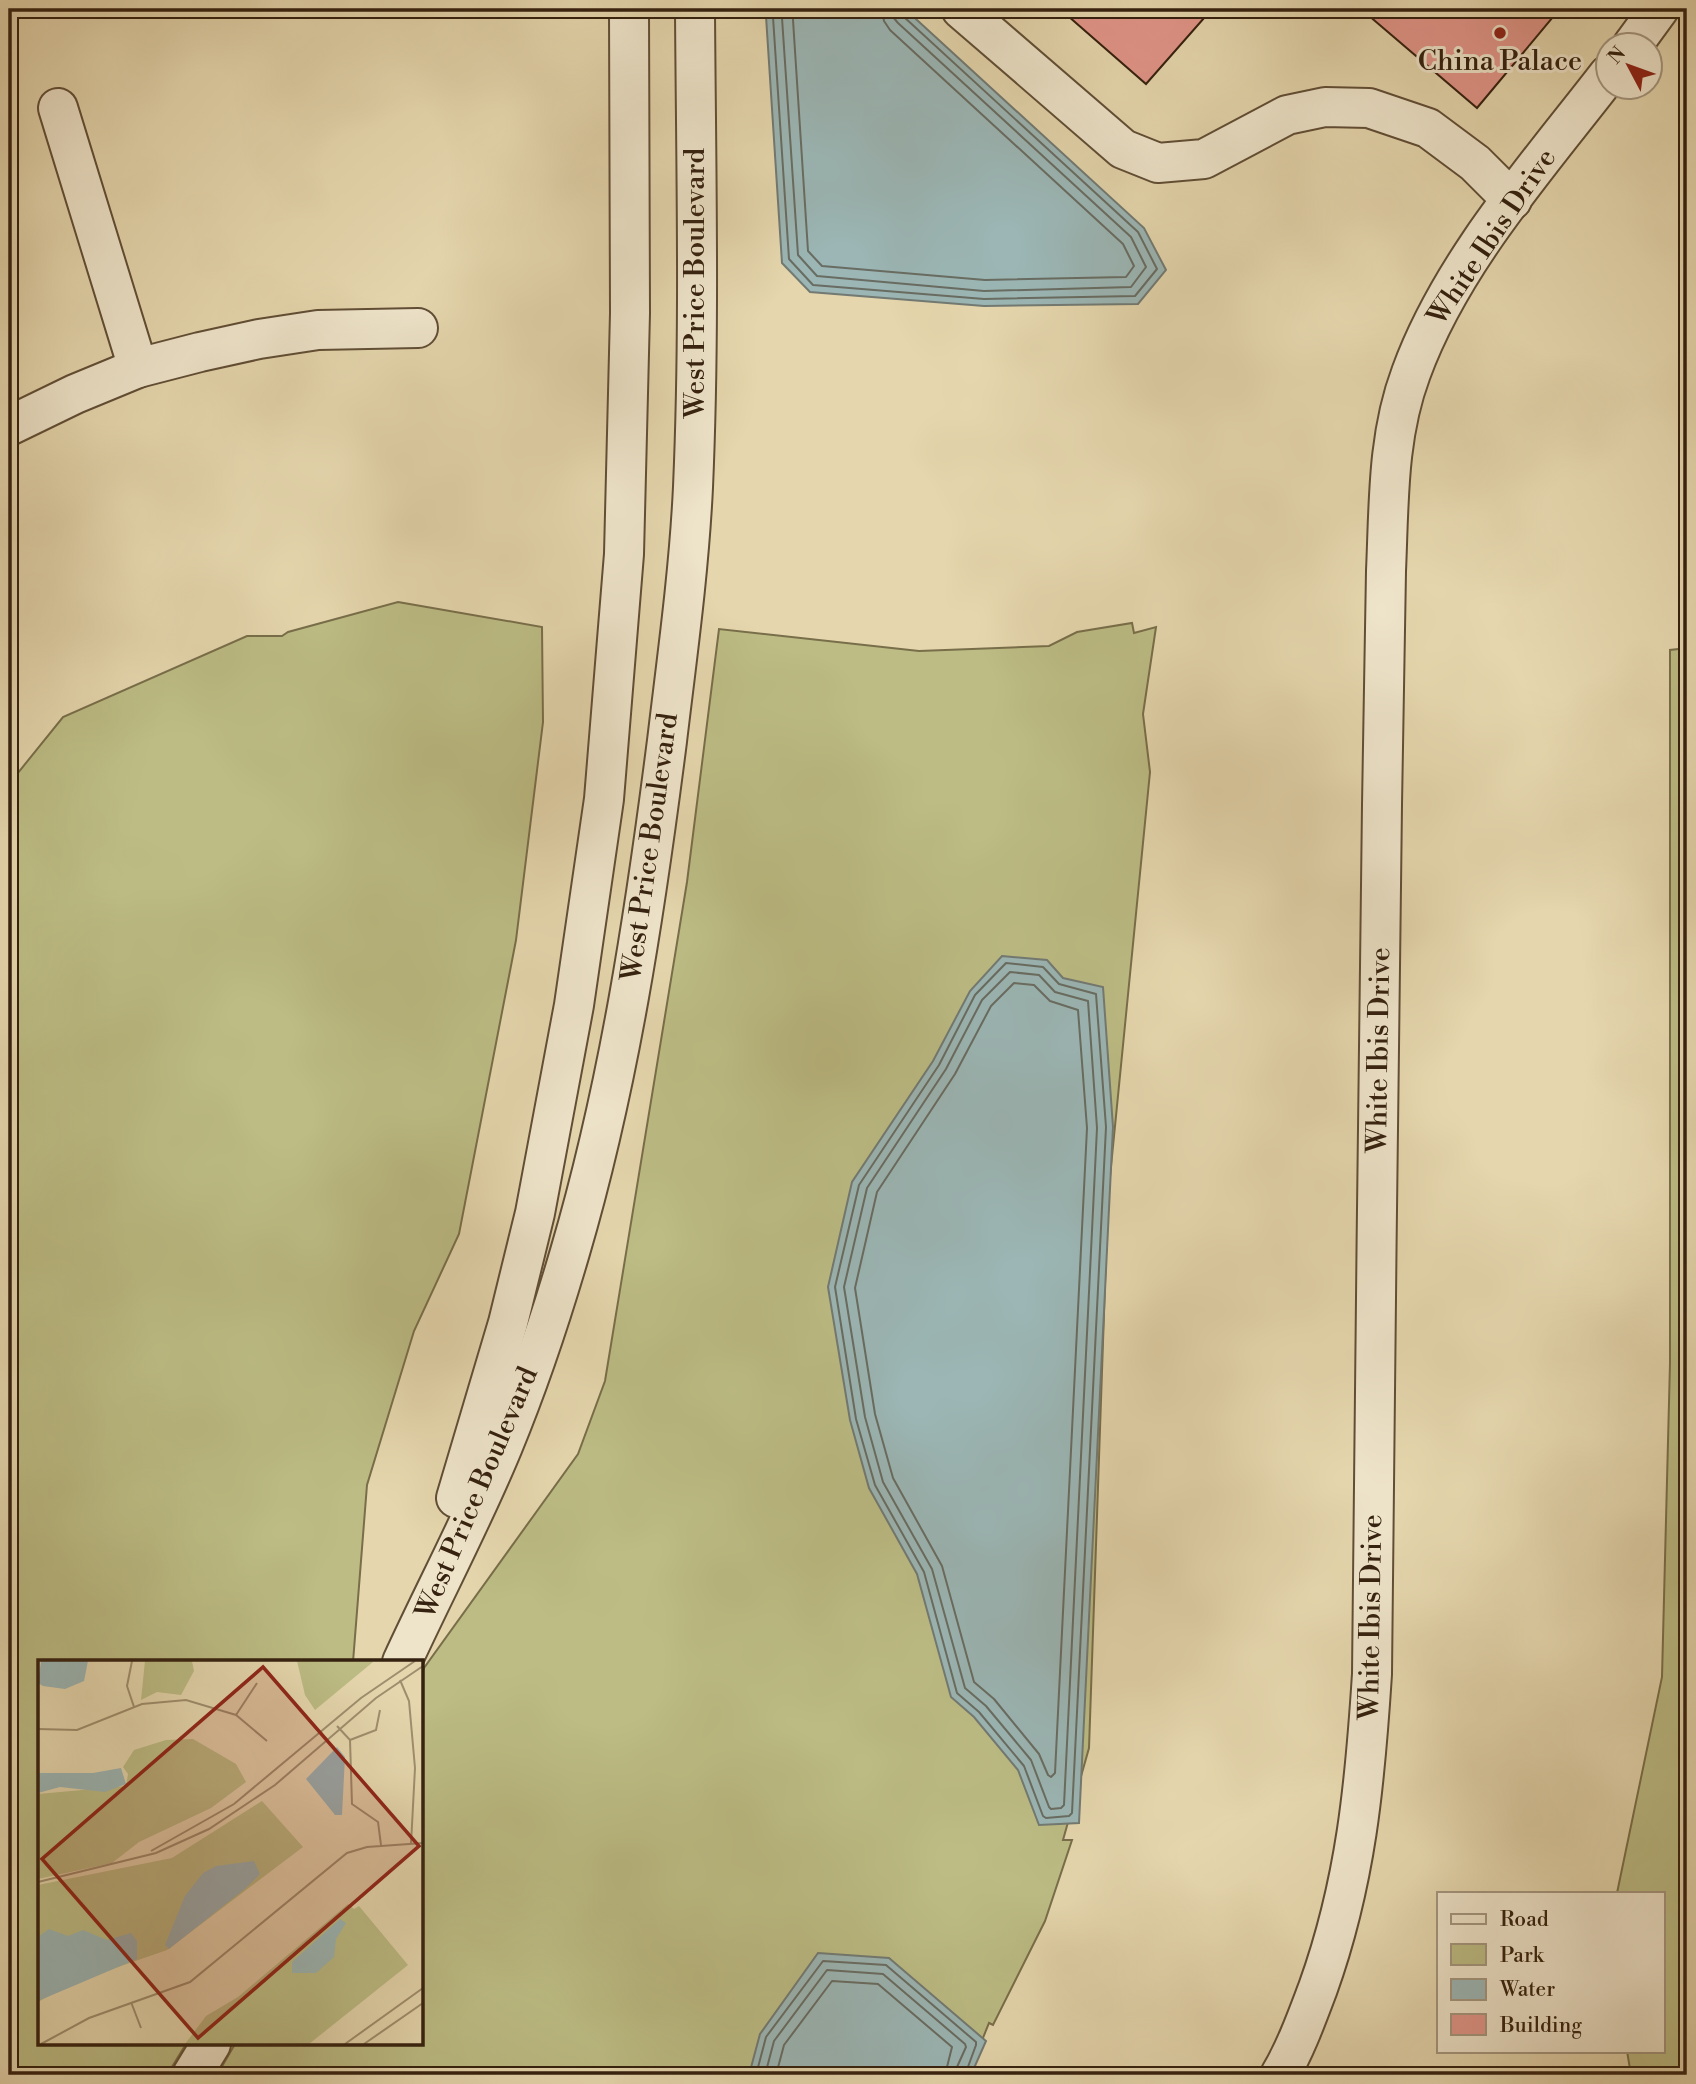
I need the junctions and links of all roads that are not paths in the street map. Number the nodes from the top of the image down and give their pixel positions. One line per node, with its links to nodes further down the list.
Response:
1 (629, 9): 10 (street, West Price Boulevard)
2 (695, 9): 10 (street, West Price Boulevard)
3 (961, 9): 6 (street)
4 (1594, 93): 6 (street, White Ibis Drive)
5 (58, 108): 8 (street)
6 (1512, 200): 13 (street, White Ibis Drive)
7 (418, 328): 8 (street)
8 (138, 369): 9 (street)
9 (9, 426)
10 (405, 1655)
11 (210, 2046): 12 (street)
12 (192, 2075)
13 (1280, 2075)

